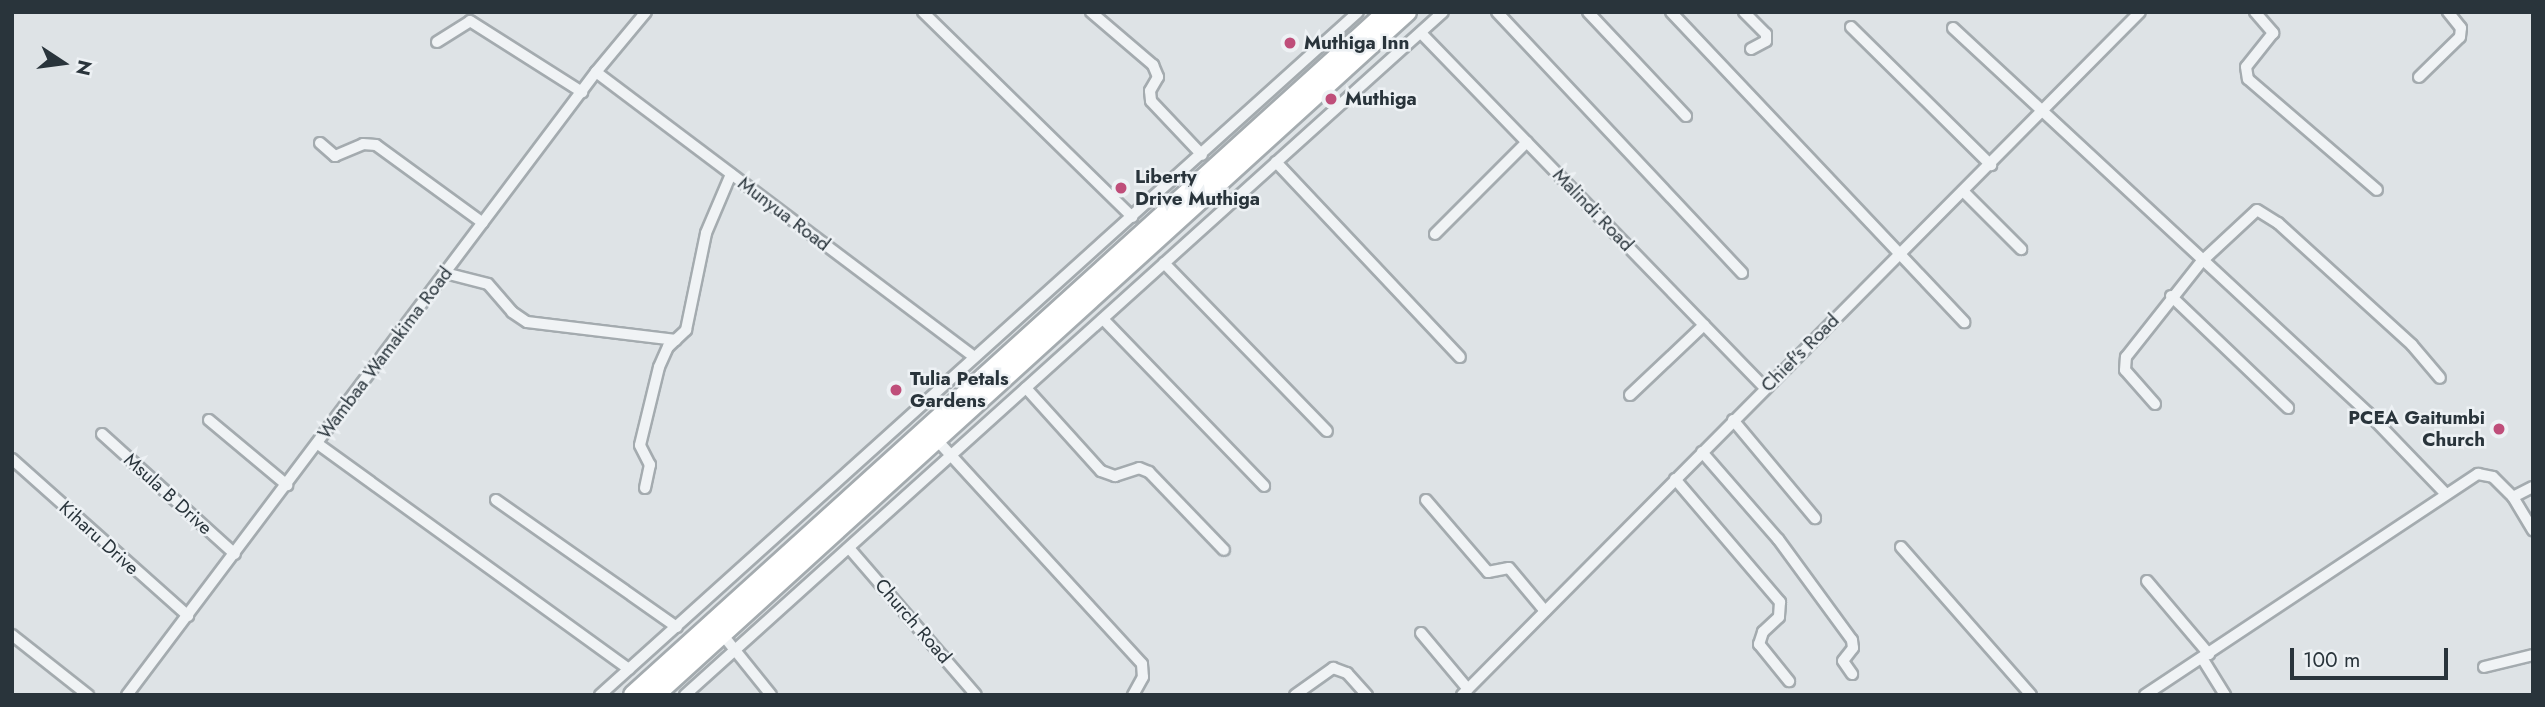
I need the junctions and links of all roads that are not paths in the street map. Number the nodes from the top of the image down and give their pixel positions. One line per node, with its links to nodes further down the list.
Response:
1 (646, 12): 23 (street, Wambaa Wamakima Road)
2 (923, 12): 38 (street)
3 (1091, 12): 30 (street)
4 (1358, 12): 15 (street)
5 (1387, 12): 20 (highway)
6 (1407, 12): 20 (highway)
7 (1443, 12): 18 (street)
8 (1497, 12): 46 (street)
9 (1588, 12): 27 (street)
10 (1671, 12): 42 (street)
11 (1744, 12): 21 (street)
12 (2140, 12): 26 (street, Chief's Road)
13 (2255, 12): 36 (street)
14 (2448, 12): 24 (street)
15 (1342, 27): 20 (street); 30 (street)
16 (1851, 27): 33 (street)
17 (1953, 28): 26 (street)
18 (1421, 33): 22 (street); 28 (street, Malindi Road)
19 (437, 42): 25 (street)
20 (1361, 45): 22 (street); 31 (highway); 48 (highway)
21 (1751, 48)
22 (1382, 68): 32 (street)
23 (596, 72): 25 (street, Wambaa Wamakima Road); 34 (street, Munyua Road)
24 (2419, 77)
25 (582, 92): 39 (street, Wambaa Wamakima Road)
26 (2042, 113): 33 (street, Chief's Road); 43 (street)
27 (1686, 116)
28 (1527, 142): 40 (street); 52 (street, Malindi Road)
29 (320, 143): 39 (street)
30 (1202, 155): 38 (street)
31 (1246, 158): 35 (street); 69 (highway)
32 (1276, 162): 35 (street); 55 (street)
33 (1991, 165): 37 (street, Chief's Road)
34 (731, 174): 53 (street); 54 (street, Munyua Road)
35 (1260, 177): 44 (street)
36 (2377, 190)
37 (1964, 192): 41 (street); 42 (street, Chief's Road)
38 (1132, 217): 47 (street)
39 (483, 223): 45 (street, Wambaa Wamakima Road)
40 (1435, 234)
41 (2021, 249)
42 (1898, 255): 51 (street); 59 (street, Chief's Road)
43 (2201, 262): 49 (street); 56 (street); 80 (street)
44 (1164, 263): 50 (street); 67 (street)
45 (445, 273): 53 (street); 71 (street, Wambaa Wamakima Road)
46 (1742, 273)
47 (1066, 275): 48 (street); 54 (street)
48 (1079, 291): 61 (highway)
49 (2171, 296): 62 (street); 63 (street)
50 (1103, 319): 58 (street); 77 (street)
51 (1964, 321)
52 (1704, 325): 59 (street, Malindi Road); 60 (street)
53 (676, 340): 79 (street)
54 (973, 356): 57 (street)
55 (1460, 357)
56 (2440, 379)
57 (943, 386): 61 (street); 66 (street)
58 (1026, 388): 73 (street); 88 (street)
59 (1765, 388): 65 (street, Chief's Road)
60 (1630, 396)
61 (957, 401): 70 (highway)
62 (2155, 404)
63 (2288, 408)
64 (209, 420): 76 (street)
65 (1733, 420): 72 (street, Chief's Road); 84 (street)
66 (898, 427): 70 (street); 93 (street)
67 (1326, 431)
68 (102, 434): 89 (street, Msula B Drive)
69 (936, 439): 73 (street); 95 (highway)
70 (912, 442): 108 (highway)
71 (318, 443): 76 (street, Wambaa Wamakima Road); 101 (street)
72 (1702, 452): 75 (street, Chief's Road); 102 (street)
73 (955, 454): 87 (street); 113 (street)
74 (12, 459): 92 (street, Kiharu Drive)
75 (1675, 479): 91 (street, Chief's Road); 103 (street)
76 (287, 485): 89 (street, Wambaa Wamakima Road)
77 (1264, 486)
78 (2533, 487): 81 (street)
79 (645, 488)
80 (2445, 494): 81 (street); 99 (street)
81 (2513, 497): 85 (street)
82 (496, 500): 93 (street)
83 (1426, 500): 91 (street)
84 (1815, 518)
85 (2533, 530)
86 (1901, 547): 116 (street)
87 (849, 548): 97 (street); 112 (street, Church Road)
88 (1224, 550)
89 (235, 554): 92 (street, Wambaa Wamakima Road)
90 (2147, 581): 99 (street)
91 (1545, 611): 104 (street, Chief's Road)
92 (188, 616): 106 (street, Wambaa Wamakima Road)
93 (677, 627): 101 (street)
94 (1421, 633): 104 (street)
95 (722, 634): 97 (street); 109 (highway)
96 (12, 635): 105 (street)
97 (734, 650): 110 (street); 111 (street)
98 (2533, 655): 100 (street)
99 (2205, 656): 117 (street); 118 (street)
100 (2484, 667)
101 (629, 669): 107 (street)
102 (1852, 674)
103 (1789, 681)
104 (1465, 692)
105 (88, 695)
106 (127, 695)
107 (600, 695)
108 (633, 695)
109 (656, 695)
110 (685, 695)
111 (771, 695)
112 (976, 695)
113 (1133, 695)
114 (1295, 695): 115 (street)
115 (1367, 695)
116 (2031, 695)
117 (2145, 695)
118 (2225, 695)

